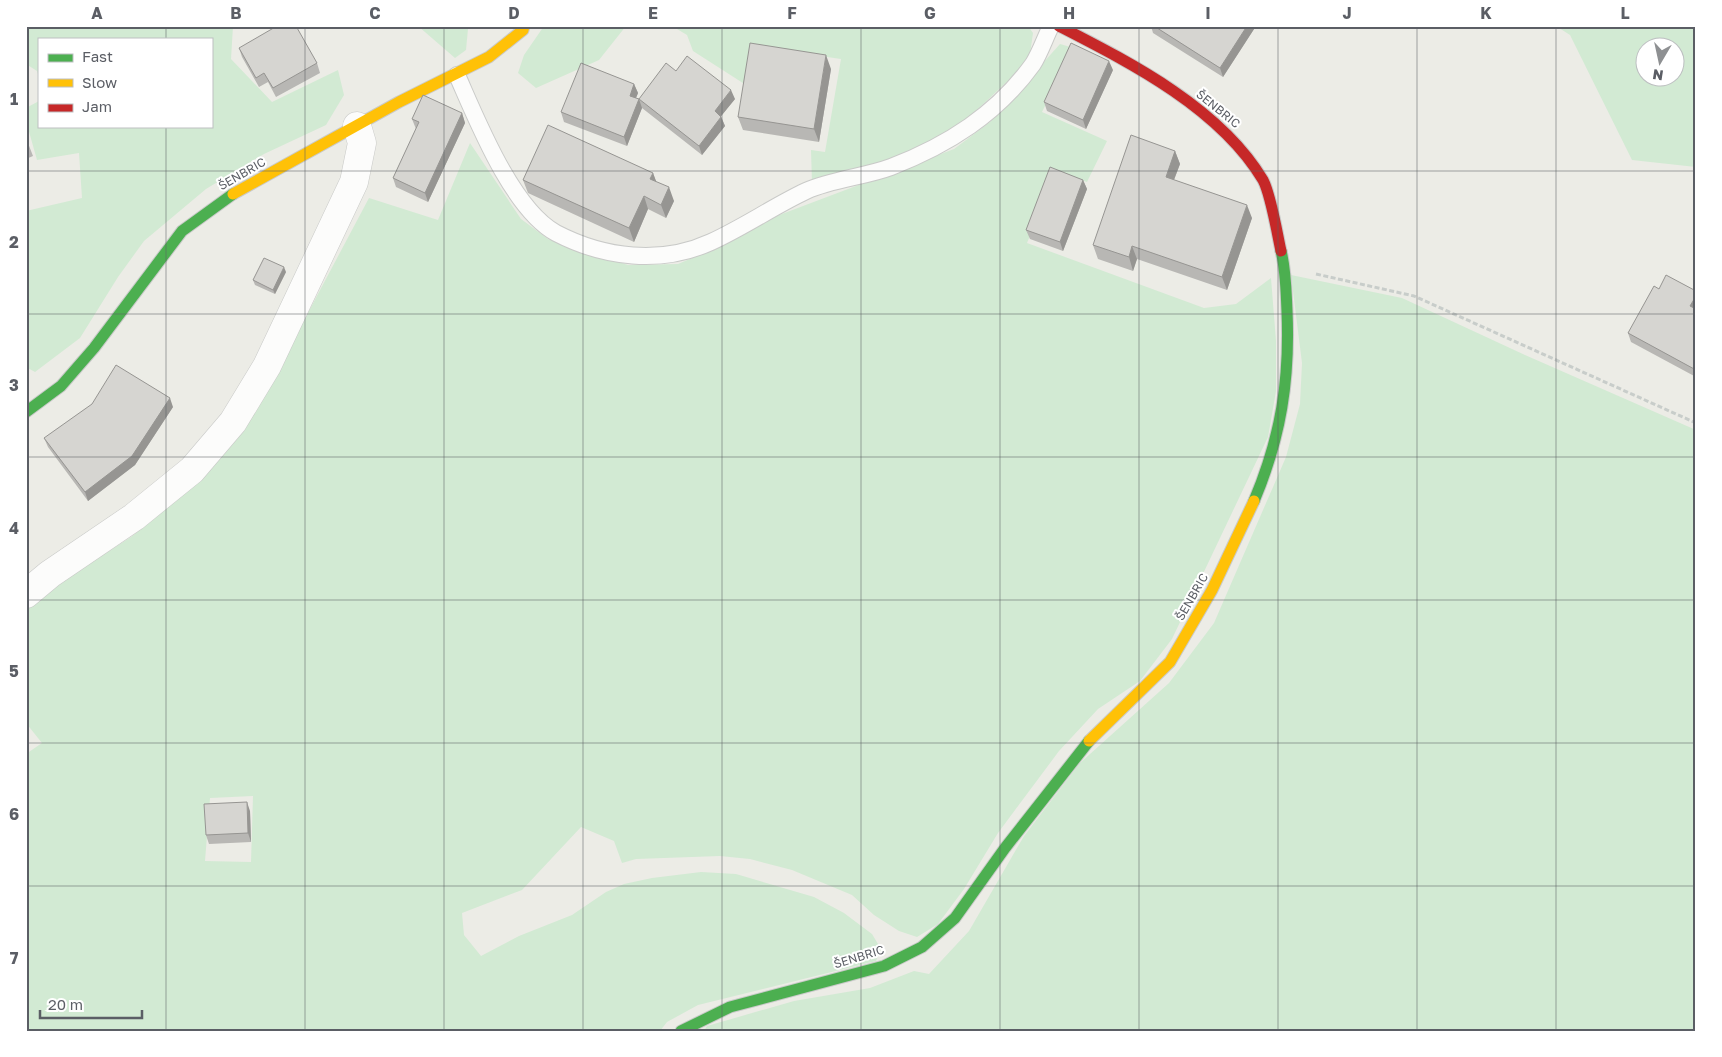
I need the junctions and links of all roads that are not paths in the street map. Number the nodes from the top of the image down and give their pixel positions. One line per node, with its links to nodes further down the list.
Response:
1 (524, 26): 4 (street, ŠENBRIC)
2 (1051, 26): 4 (lane)
3 (1059, 26): 8 (street, ŠENBRIC)
4 (457, 75): 5 (street, ŠENBRIC)
5 (357, 126): 6 (street, ŠENBRIC); 7 (street)
6 (26, 412)
7 (26, 594)
8 (681, 1031)

